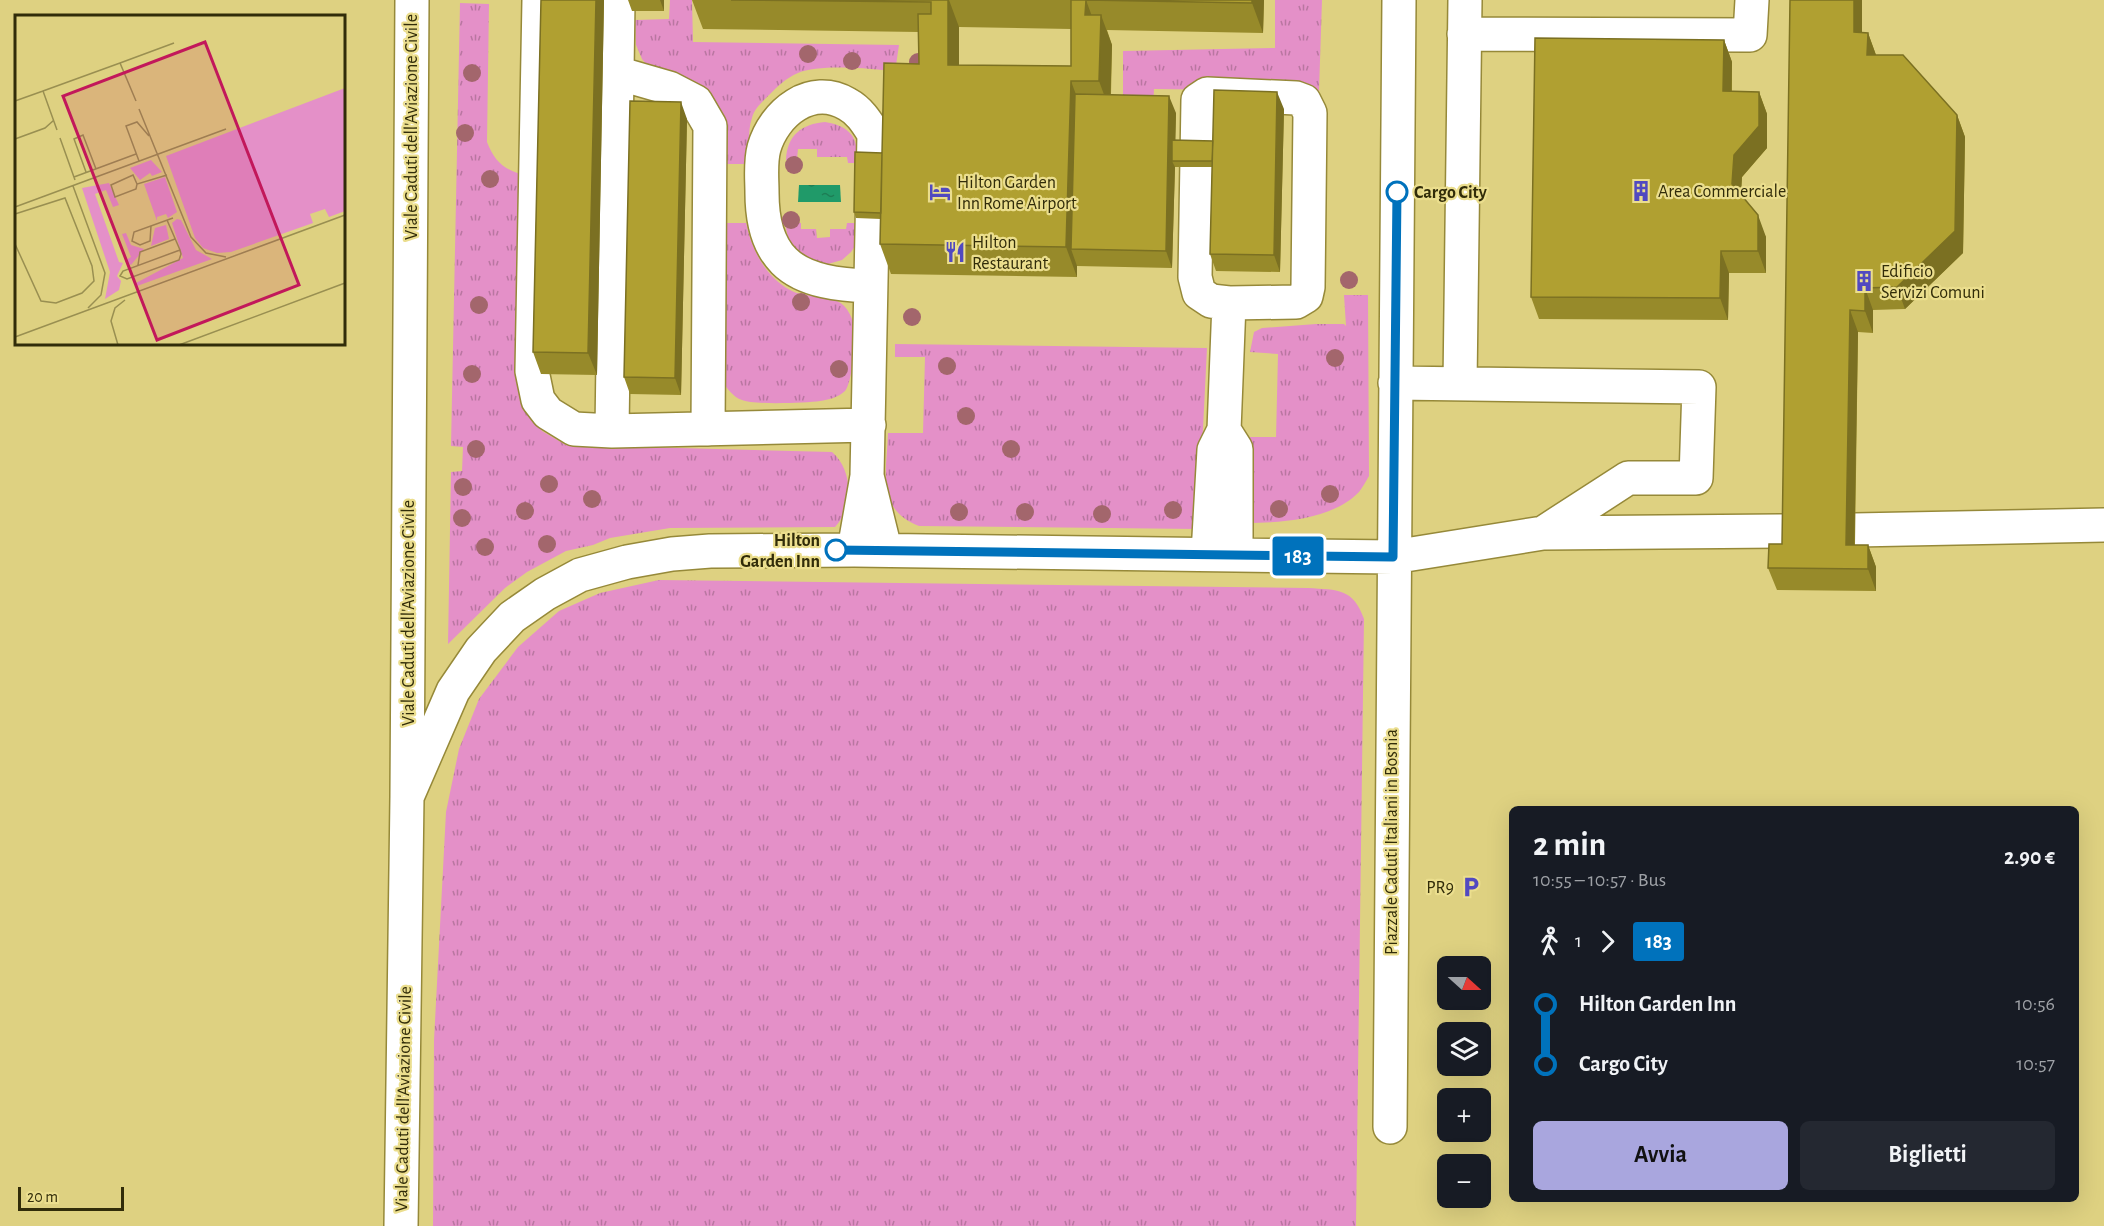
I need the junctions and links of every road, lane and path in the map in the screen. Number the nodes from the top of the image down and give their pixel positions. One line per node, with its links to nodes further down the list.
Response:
1 (412, 0): 23 (street, Viale Caduti dell'Aviazione Civile)
2 (539, 0): 15 (street)
3 (618, 0): 8 (street)
4 (1399, 0): 11 (street, Piazzale Caduti Italiani in Bosnia)
5 (1465, 0): 7 (street)
6 (1752, 0): 7 (street)
7 (1464, 34): 12 (street)
8 (617, 73): 14 (street); 15 (street)
9 (870, 286): 9 (street); 13 (street)
10 (1229, 303): 10 (street); 21 (street)
11 (1395, 383): 12 (street); 22 (street, Piazzale Caduti Italiani in Bosnia)
12 (1460, 384): 19 (street)
13 (869, 425): 14 (street); 20 (street)
14 (708, 429): 15 (street)
15 (612, 431)
16 (2104, 525): 17 (street)
17 (1855, 530)
18 (1790, 531): 19 (street)
19 (1543, 533): 22 (street)
20 (869, 550): 21 (street); 23 (street)
21 (1222, 555): 22 (street)
22 (1393, 557): 24 (street, Piazzale Caduti Italiani in Bosnia)
23 (407, 797): 25 (street, Viale Caduti dell'Aviazione Civile)
24 (1390, 1127)
25 (401, 1226)

